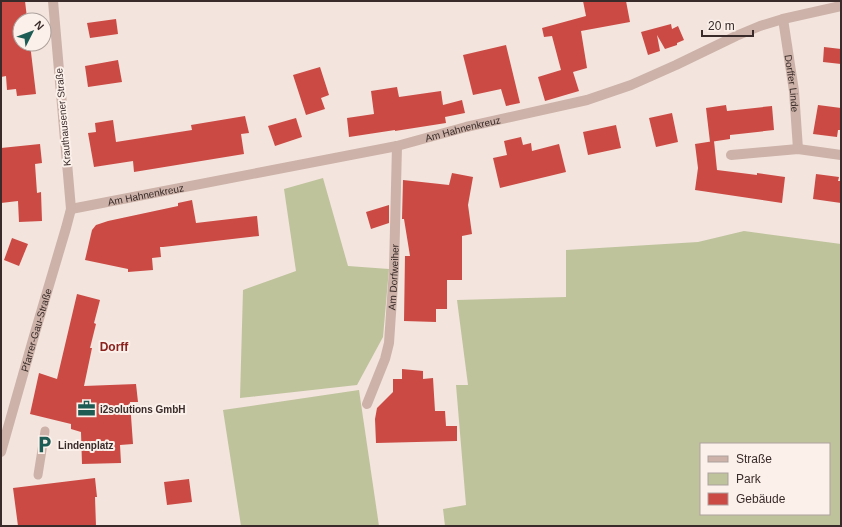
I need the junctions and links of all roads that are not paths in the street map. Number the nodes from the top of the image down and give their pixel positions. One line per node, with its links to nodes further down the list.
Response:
1 (53, 1): 8 (street, Krauthausener Straße)
2 (841, 6): 3 (street, Am Hahnenkreuz)
3 (783, 19): 4 (street, Am Hahnenkreuz); 5 (street, Dorffer Linde)
4 (397, 146): 8 (street, Am Hahnenkreuz); 9 (street, Am Dorfweiher)
5 (798, 149): 6 (street); 7 (street)
6 (731, 155)
7 (841, 155)
8 (71, 209): 11 (street, Pfarrer-Gau-Straße)
9 (367, 404)
10 (45, 431): 12 (lane)
11 (1, 452)
12 (38, 474)

